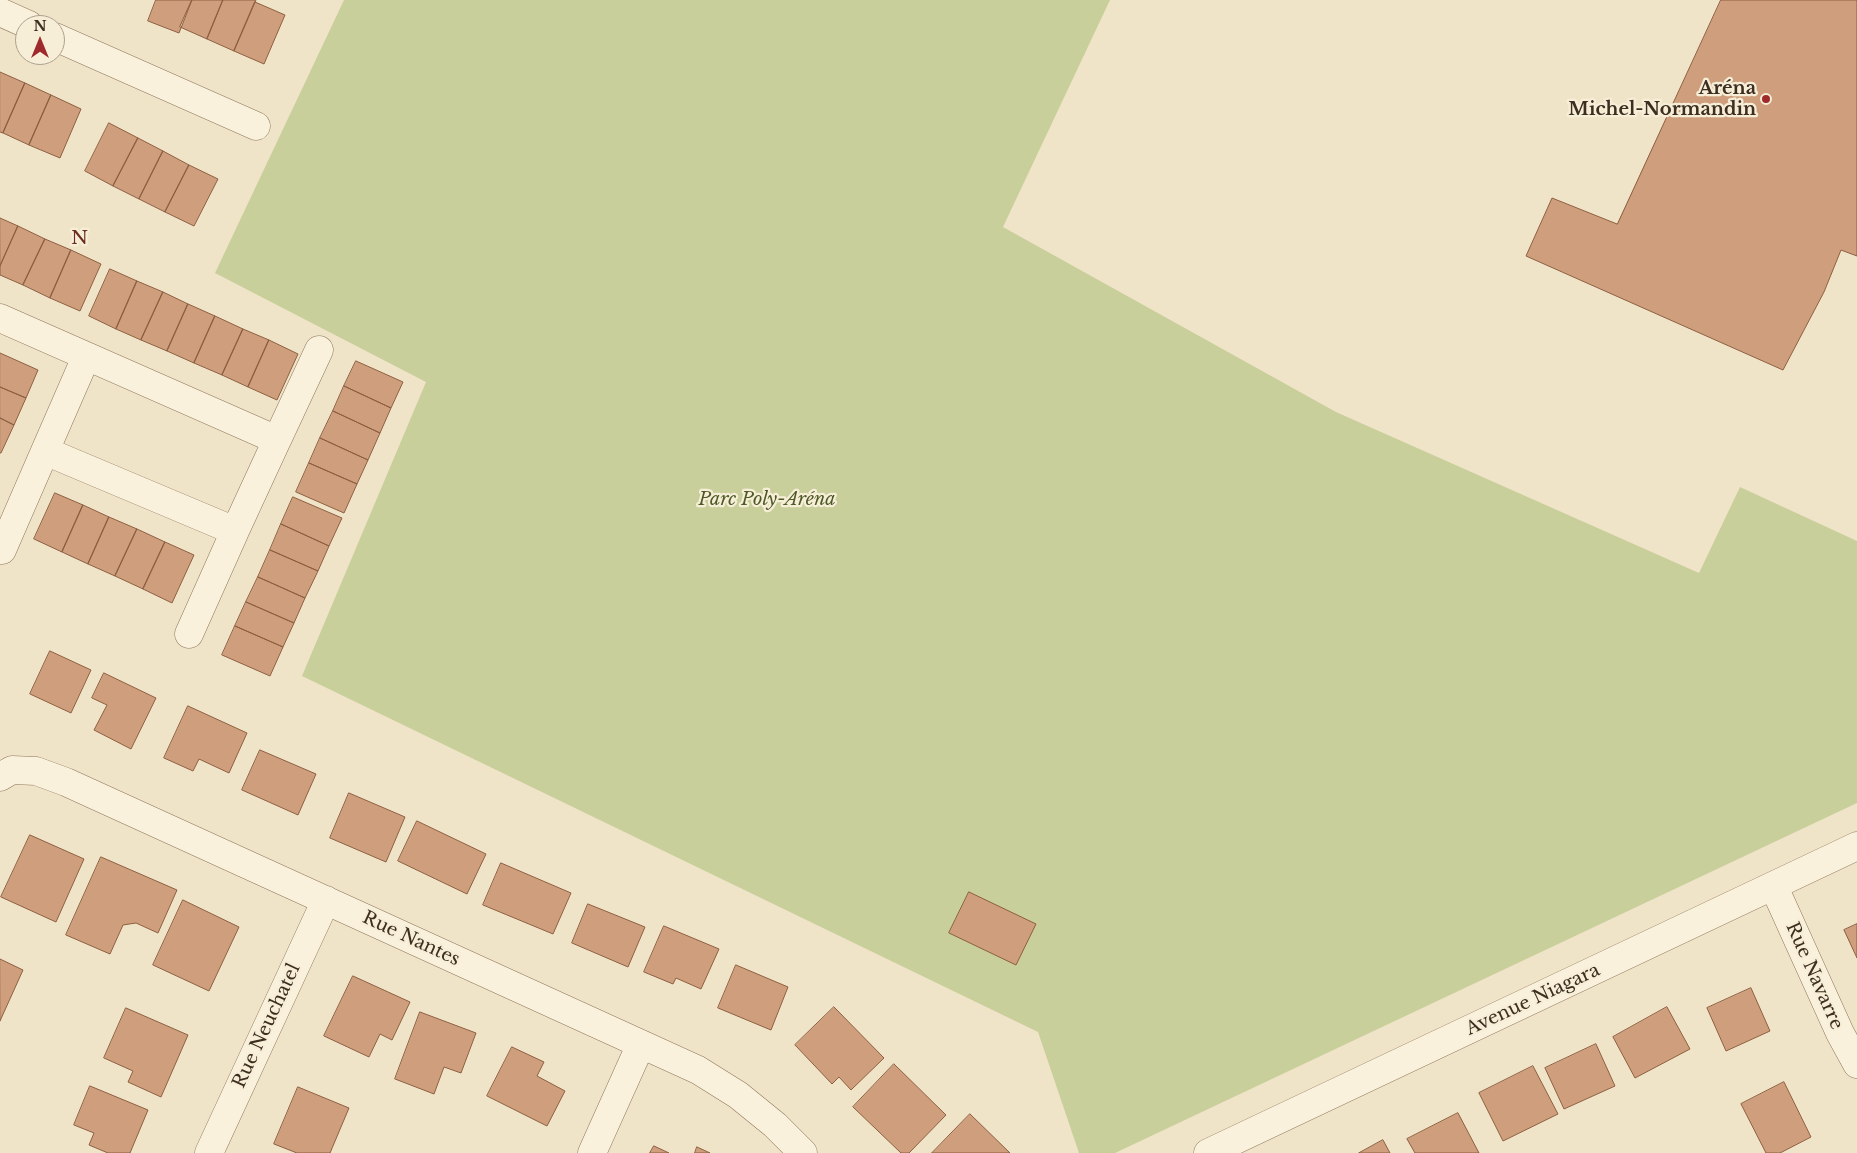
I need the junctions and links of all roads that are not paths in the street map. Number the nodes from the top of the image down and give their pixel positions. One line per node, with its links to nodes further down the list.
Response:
1 (0, 12): 2 (street)
2 (15, 19)
3 (65, 41): 4 (street)
4 (256, 126)
5 (0, 318): 7 (street)
6 (319, 350): 8 (street)
7 (86, 357): 8 (street); 9 (street)
8 (277, 440): 10 (street)
9 (45, 450): 10 (street); 11 (street)
10 (235, 531): 12 (street)
11 (2, 550)
12 (189, 634)
13 (0, 777): 16 (street, Rue Nantes)
14 (1857, 846): 15 (street, Avenue Niagara)
15 (1774, 887): 18 (street, Rue Navarre); 22 (street, Avenue Niagara)
16 (326, 900): 17 (street, Rue Nantes); 19 (street, Rue Neuchatel)
17 (641, 1044): 20 (street); 21 (street, Rue Nantes)
18 (1857, 1064)
19 (209, 1153)
20 (592, 1153)
21 (803, 1153)
22 (1208, 1153)

